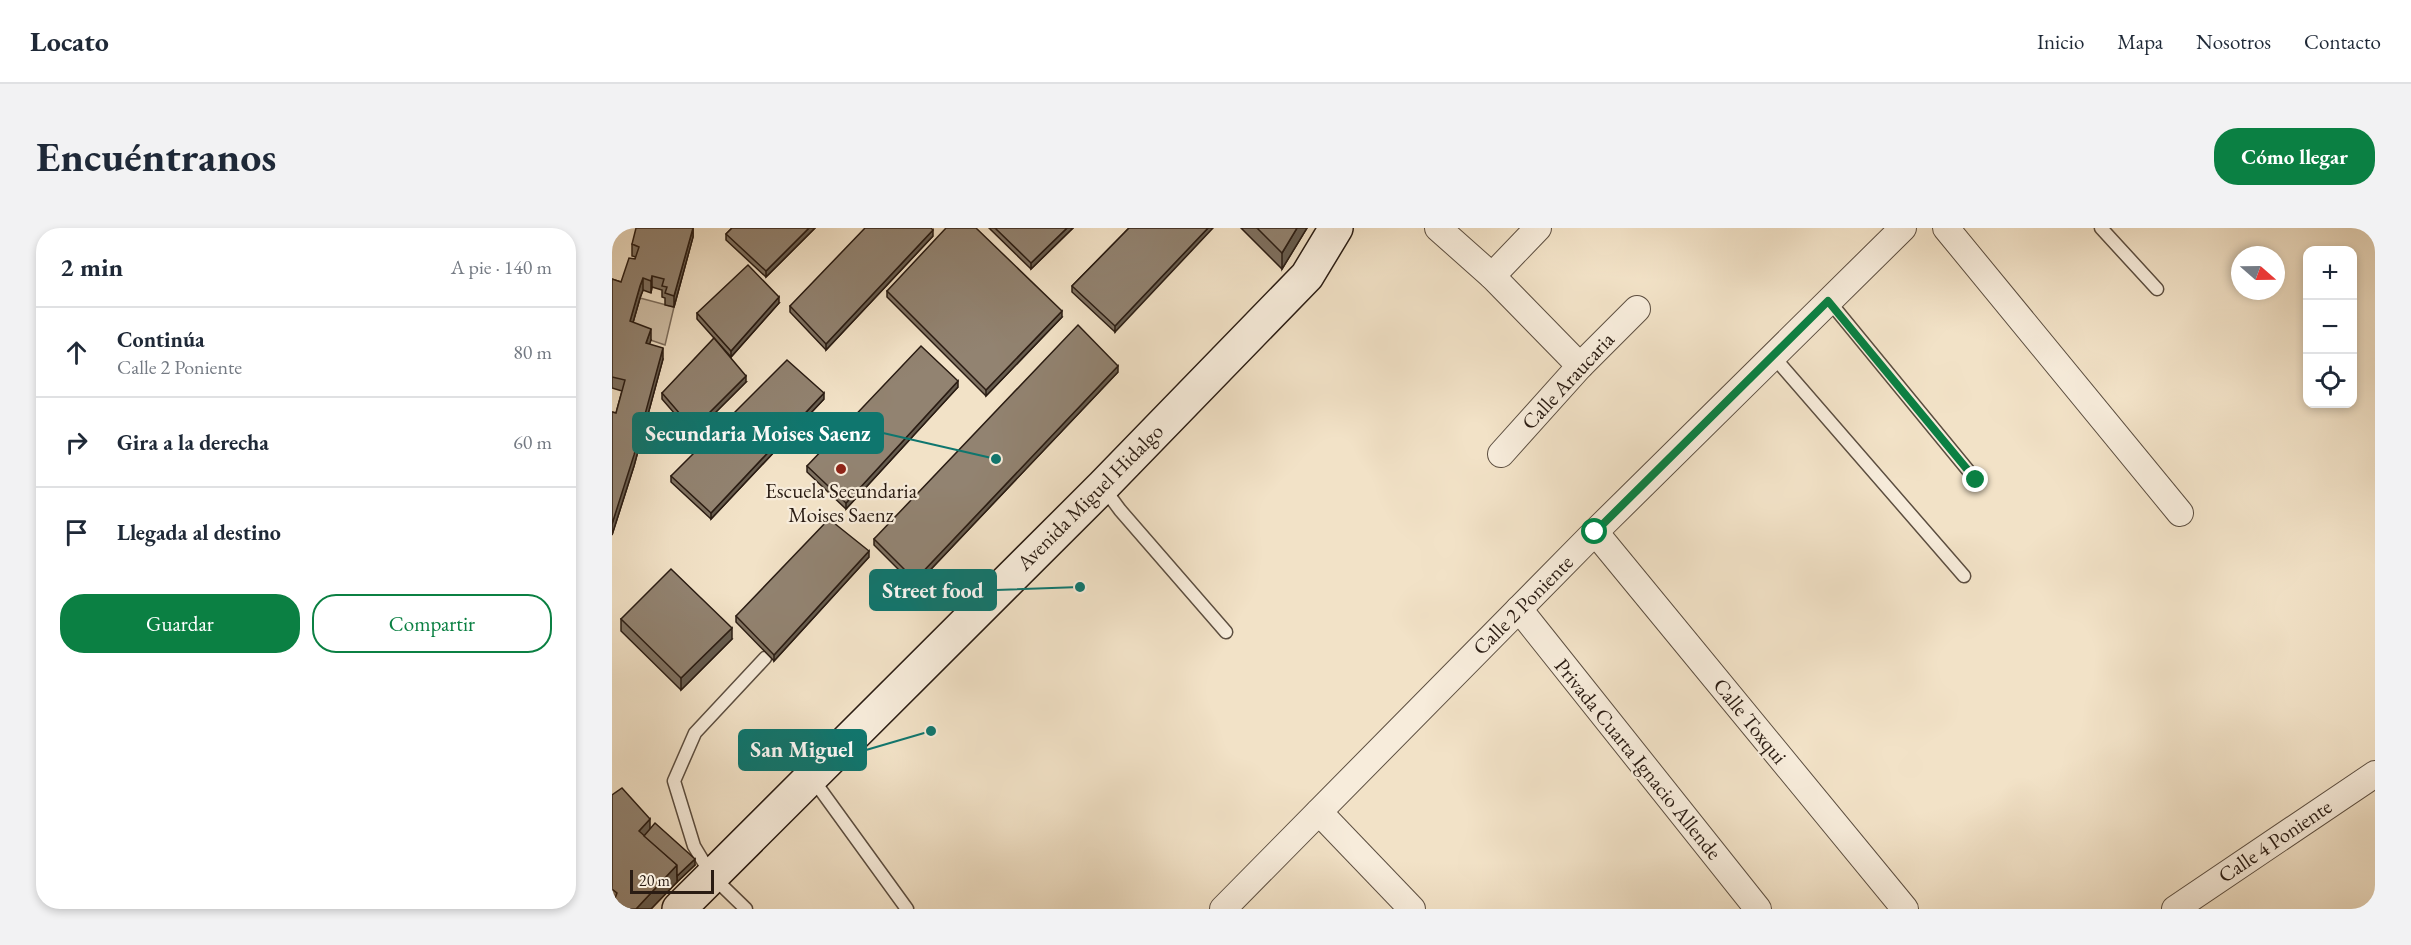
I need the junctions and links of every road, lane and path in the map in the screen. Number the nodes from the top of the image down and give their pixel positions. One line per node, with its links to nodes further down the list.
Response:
1 (1336, 228): 15 (street, Avenida Miguel Hidalgo)
2 (1438, 228): 7 (street)
3 (1538, 228): 7 (street)
4 (1903, 228): 9 (street, Calle 2 Poniente)
5 (1946, 228): 16 (street)
6 (2102, 228): 8 (lane)
7 (1492, 276): 12 (street)
8 (2157, 289)
9 (1828, 301): 11 (street, Calle 2 Poniente); 14 (lane)
10 (1637, 309): 12 (street, Calle Araucaria)
11 (1773, 356): 17 (street, Calle 2 Poniente); 18 (lane)
12 (1580, 366): 13 (street, Calle Araucaria)
13 (1501, 454)
14 (1976, 480)
15 (1103, 486): 20 (lane); 23 (street, Avenida Miguel Hidalgo)
16 (2180, 513)
17 (1595, 532): 19 (street, Calle 2 Poniente); 32 (street, Calle Toxqui)
18 (1964, 576)
19 (1519, 609): 24 (street, Calle 2 Poniente); 31 (street, Privada Cuarta Ignacio Allende)
20 (1226, 632)
21 (765, 658): 25 (lane)
22 (2375, 774): 33 (street, Calle 4 Poniente)
23 (811, 777): 25 (street, Avenida Miguel Hidalgo); 28 (lane)
24 (1319, 812): 29 (street, Calle 2 Poniente); 30 (street)
25 (712, 876): 26 (street, Avenida Miguel Hidalgo); 27 (lane)
26 (679, 909)
27 (746, 909)
28 (907, 909)
29 (1223, 909)
30 (1412, 909)
31 (1758, 909)
32 (1905, 909)
33 (2175, 909)

